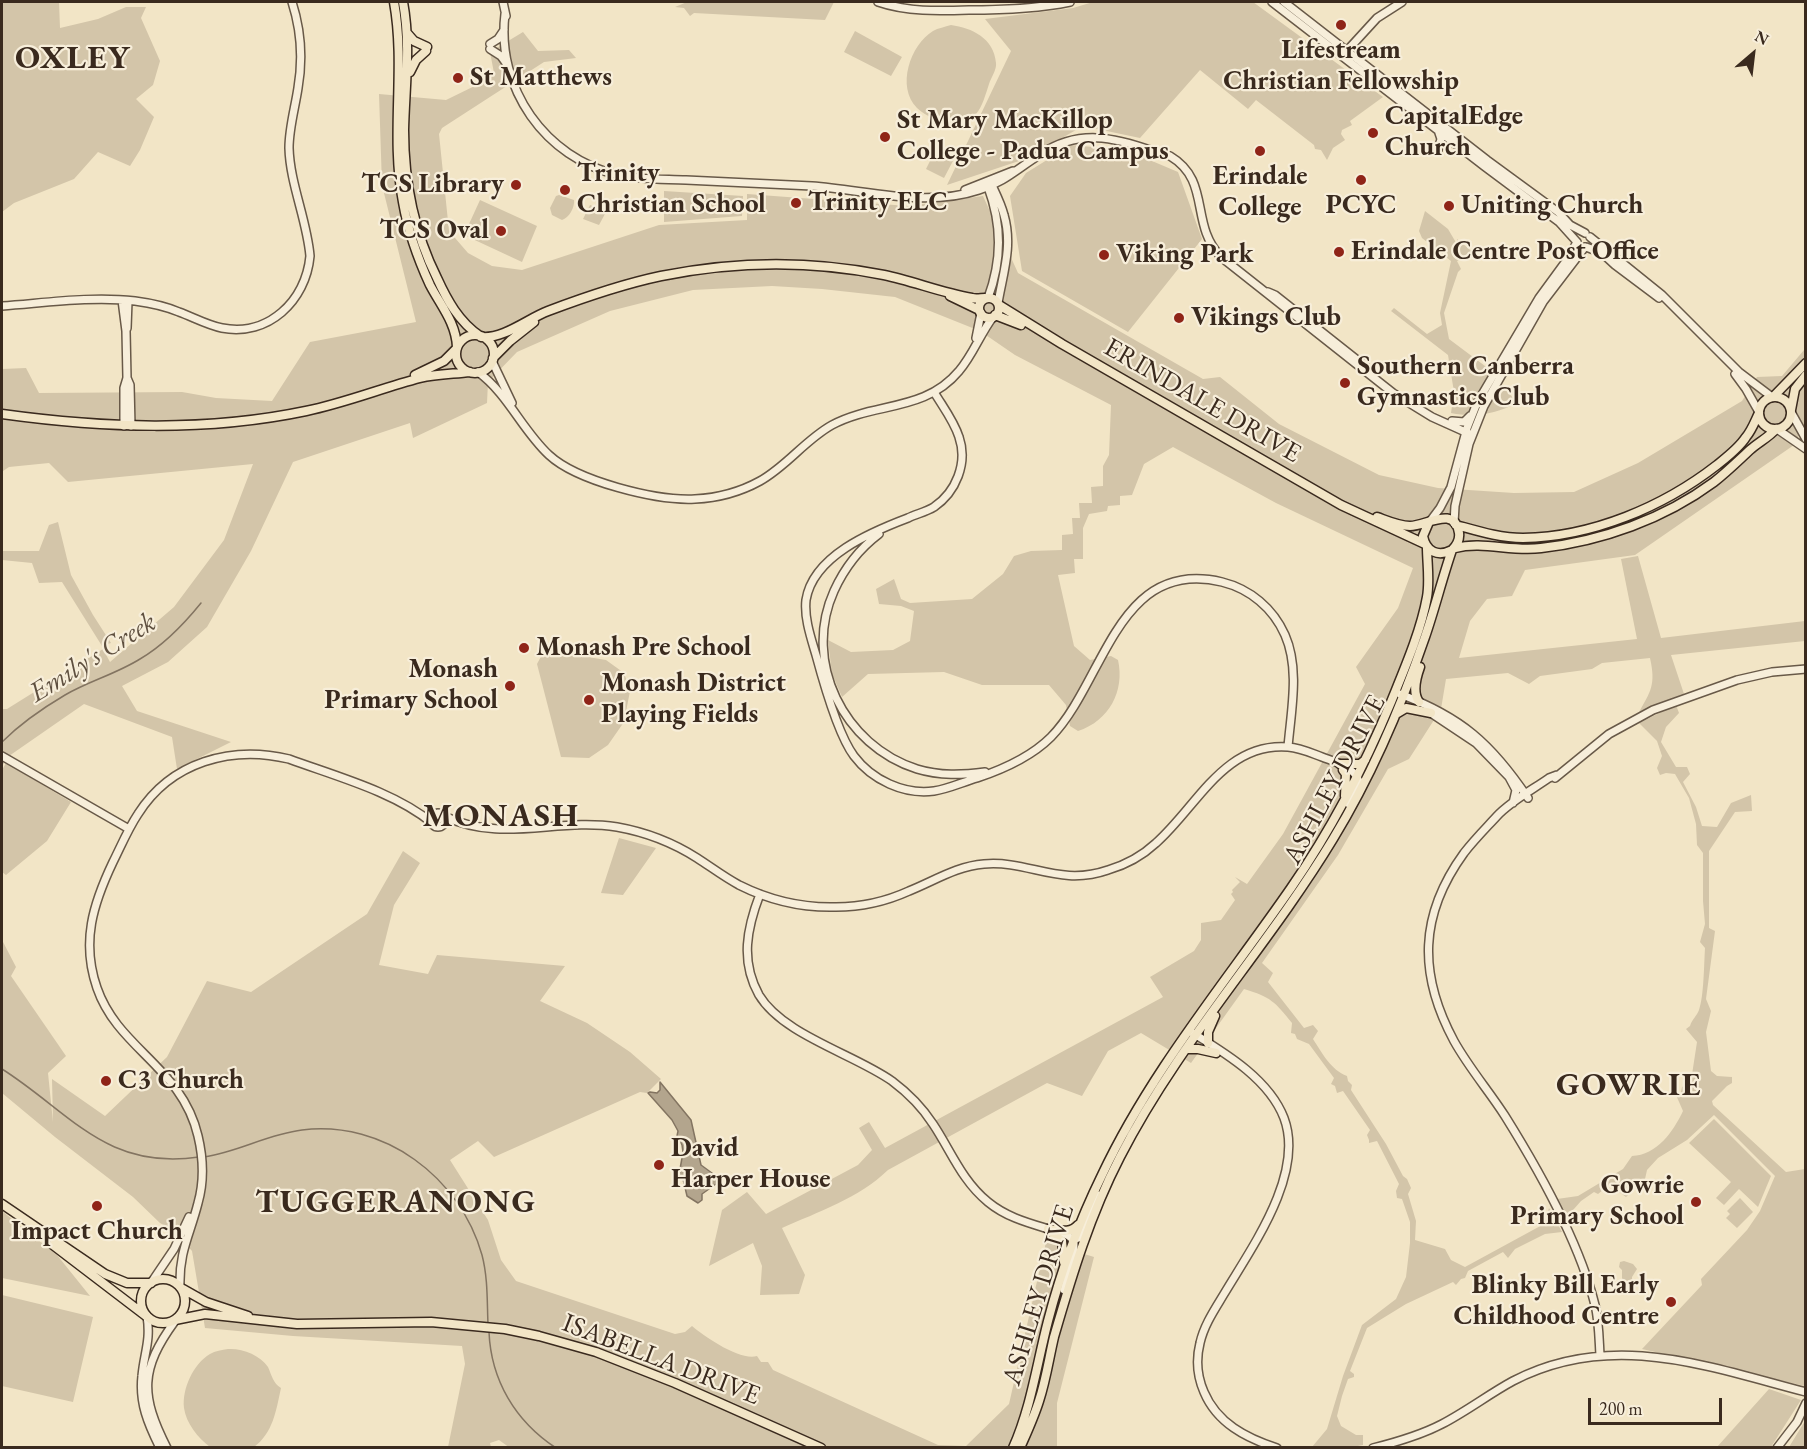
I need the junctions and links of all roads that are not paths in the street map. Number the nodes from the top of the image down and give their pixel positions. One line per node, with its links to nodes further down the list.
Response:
1 (292, 2): 38 (street)
2 (394, 2): 22 (main road)
3 (403, 2): 16 (main road)
4 (503, 2): 14 (street)
5 (878, 2): 11 (street)
6 (1038, 2): 13 (street)
7 (1070, 2): 13 (street)
8 (1272, 2): 17 (street)
9 (1284, 2): 17 (street)
10 (1402, 2): 17 (street)
11 (1024, 5): 12 (street)
12 (1032, 5): 13 (street)
13 (1046, 6)
14 (505, 14): 15 (street); 19 (street)
15 (504, 30): 18 (street); 18 (street)
16 (406, 33): 20 (main road); 20 (main road)
17 (1347, 55): 21 (street)
18 (508, 65): 19 (street)
19 (512, 77): 30 (street)
20 (408, 78): 22 (main road)
21 (1409, 103): 24 (street); 33 (street)
22 (402, 104): 23 (main road)
23 (401, 114): 45 (main road); 47 (main road)
24 (1438, 130): 25 (street); 34 (street)
25 (1438, 150)
26 (1018, 170): 27 (street); 28 (street); 61 (street)
27 (1003, 181): 28 (street); 31 (street)
28 (989, 184): 29 (street); 30 (street); 31 (street); 32 (street)
29 (978, 191): 30 (street); 32 (street)
30 (954, 195)
31 (999, 200): 39 (street)
32 (995, 208): 37 (street)
33 (1588, 235): 34 (street); 35 (street); 42 (street)
34 (1577, 242): 35 (street); 56 (street)
35 (1586, 247): 42 (street); 56 (street)
36 (933, 288): 37 (main road, ERINDALE DRIVE); 41 (main road, ERINDALE DRIVE); 43 (main road, ERINDALE DRIVE)
37 (986, 298): 39 (main road, ERINDALE DRIVE); 43 (main road)
38 (125, 300): 40 (street); 62 (street)
39 (998, 304): 44 (main road); 46 (main road, ERINDALE DRIVE)
40 (2, 306)
41 (560, 307): 45 (main road, ERINDALE DRIVE); 49 (main road, ERINDALE DRIVE)
42 (1676, 310): 55 (street); 58 (street)
43 (980, 311): 44 (main road, ERINDALE DRIVE); 48 (street)
44 (994, 316): 46 (main road, ERINDALE DRIVE); 48 (street)
45 (480, 336): 47 (main road); 49 (main road)
46 (1062, 344): 70 (main road, ERINDALE DRIVE)
47 (457, 347): 51 (main road); 53 (main road)
48 (972, 352): 54 (street)
49 (492, 360): 51 (main road); 60 (street)
50 (1806, 363): 55 (main road)
51 (474, 372): 53 (main road); 60 (street)
52 (1806, 375): 57 (main road)
53 (393, 386): 62 (main road)
54 (934, 392): 60 (street); 73 (street)
55 (1772, 397): 57 (main road); 58 (main road)
56 (1480, 404): 61 (street); 64 (street)
57 (1791, 411): 63 (main road); 65 (street)
58 (1759, 412): 63 (main road); 72 (main road)
59 (2, 414): 62 (main road)
60 (519, 419)
61 (1452, 424): 64 (street); 67 (street)
62 (127, 426)
63 (1776, 429): 66 (street); 75 (main road)
64 (1470, 432): 67 (street); 68 (street)
65 (1806, 439)
66 (1806, 449)
67 (1460, 452): 69 (street)
68 (1463, 472): 69 (street); 72 (street)
69 (1454, 474): 71 (street)
70 (1322, 494): 71 (main road, ERINDALE DRIVE); 74 (main road, ERINDALE DRIVE)
71 (1430, 521): 72 (main road); 74 (main road)
72 (1455, 524): 75 (main road)
73 (889, 526): 76 (street); 77 (street)
74 (1426, 545): 75 (main road); 78 (main road, ASHLEY DRIVE)
75 (1454, 549): 78 (main road)
76 (823, 635): 77 (street); 91 (street)
77 (811, 638): 95 (street)
78 (1413, 668): 80 (main road, ASHLEY DRIVE); 81 (main road, ASHLEY DRIVE); 82 (main road)
79 (1806, 669): 93 (street)
80 (1394, 694): 81 (street); 88 (main road, ASHLEY DRIVE)
81 (1403, 698): 82 (street); 83 (street); 84 (main road, ASHLEY DRIVE)
82 (1419, 702): 94 (street)
83 (1431, 712): 84 (main road); 94 (street)
84 (1396, 714): 85 (main road, ASHLEY DRIVE)
85 (1384, 741): 92 (street); 108 (main road, ASHLEY DRIVE)
86 (1288, 747): 89 (street); 90 (street); 109 (street)
87 (2, 756): 107 (street)
88 (1365, 760): 89 (main road); 92 (main road, ASHLEY DRIVE)
89 (1341, 767): 92 (street); 98 (main road)
90 (1000, 769): 91 (street); 95 (street)
91 (951, 774): 95 (street)
92 (1357, 775): 98 (main road, ASHLEY DRIVE); 108 (street)
93 (1557, 775): 96 (street); 97 (street)
94 (1511, 776): 96 (street); 97 (street); 99 (street)
95 (953, 785)
96 (1536, 787): 97 (street)
97 (1525, 797): 99 (street); 103 (street)
98 (1345, 799): 110 (main road, ASHLEY DRIVE)
99 (1513, 803): 103 (street)
100 (418, 811): 101 (street); 104 (street); 107 (street)
101 (434, 814): 102 (street); 104 (street)
102 (444, 816): 105 (street); 106 (street)
103 (1494, 820): 132 (street)
104 (432, 823): 106 (street)
105 (459, 823): 106 (street); 109 (street)
106 (443, 825)
107 (129, 829): 120 (street)
108 (1335, 837): 110 (main road, ASHLEY DRIVE)
109 (760, 894): 123 (street)
110 (1241, 965): 111 (main road, ASHLEY DRIVE)
111 (1234, 975): 112 (main road, ASHLEY DRIVE); 113 (main road, ASHLEY DRIVE)
112 (1231, 988): 113 (main road, ASHLEY DRIVE); 114 (main road)
113 (1191, 1035): 114 (street); 115 (main road, ASHLEY DRIVE); 116 (street); 122 (main road, ASHLEY DRIVE)
114 (1208, 1043): 117 (street)
115 (1186, 1049): 116 (main road); 118 (main road, ASHLEY DRIVE)
116 (1216, 1053): 117 (street)
117 (1237, 1064): 140 (street)
118 (1119, 1158): 124 (street); 131 (main road, ASHLEY DRIVE)
119 (2, 1204): 121 (main road)
120 (194, 1210): 126 (street); 127 (street)
121 (18, 1216): 126 (main road); 128 (main road)
122 (1083, 1217): 123 (main road); 124 (main road, ASHLEY DRIVE)
123 (1048, 1230): 124 (street); 125 (main road)
124 (1074, 1240): 125 (main road, ASHLEY DRIVE); 131 (street)
125 (1064, 1266): 138 (main road, ASHLEY DRIVE)
126 (151, 1283): 127 (main road); 128 (main road)
127 (180, 1287): 129 (main road); 130 (main road, ISABELLA DRIVE)
128 (146, 1316): 129 (main road); 135 (street)
129 (175, 1321): 130 (main road, ISABELLA DRIVE); 136 (street)
130 (266, 1321): 137 (main road, ISABELLA DRIVE)
131 (1052, 1345): 139 (main road, ASHLEY DRIVE)
132 (1600, 1355): 133 (street); 141 (street)
133 (1806, 1392)
134 (1806, 1403): 142 (street)
135 (160, 1448)
136 (167, 1448)
137 (821, 1448)
138 (1013, 1448)
139 (1020, 1448)
140 (1278, 1448)
141 (1374, 1448)
142 (1777, 1448)

